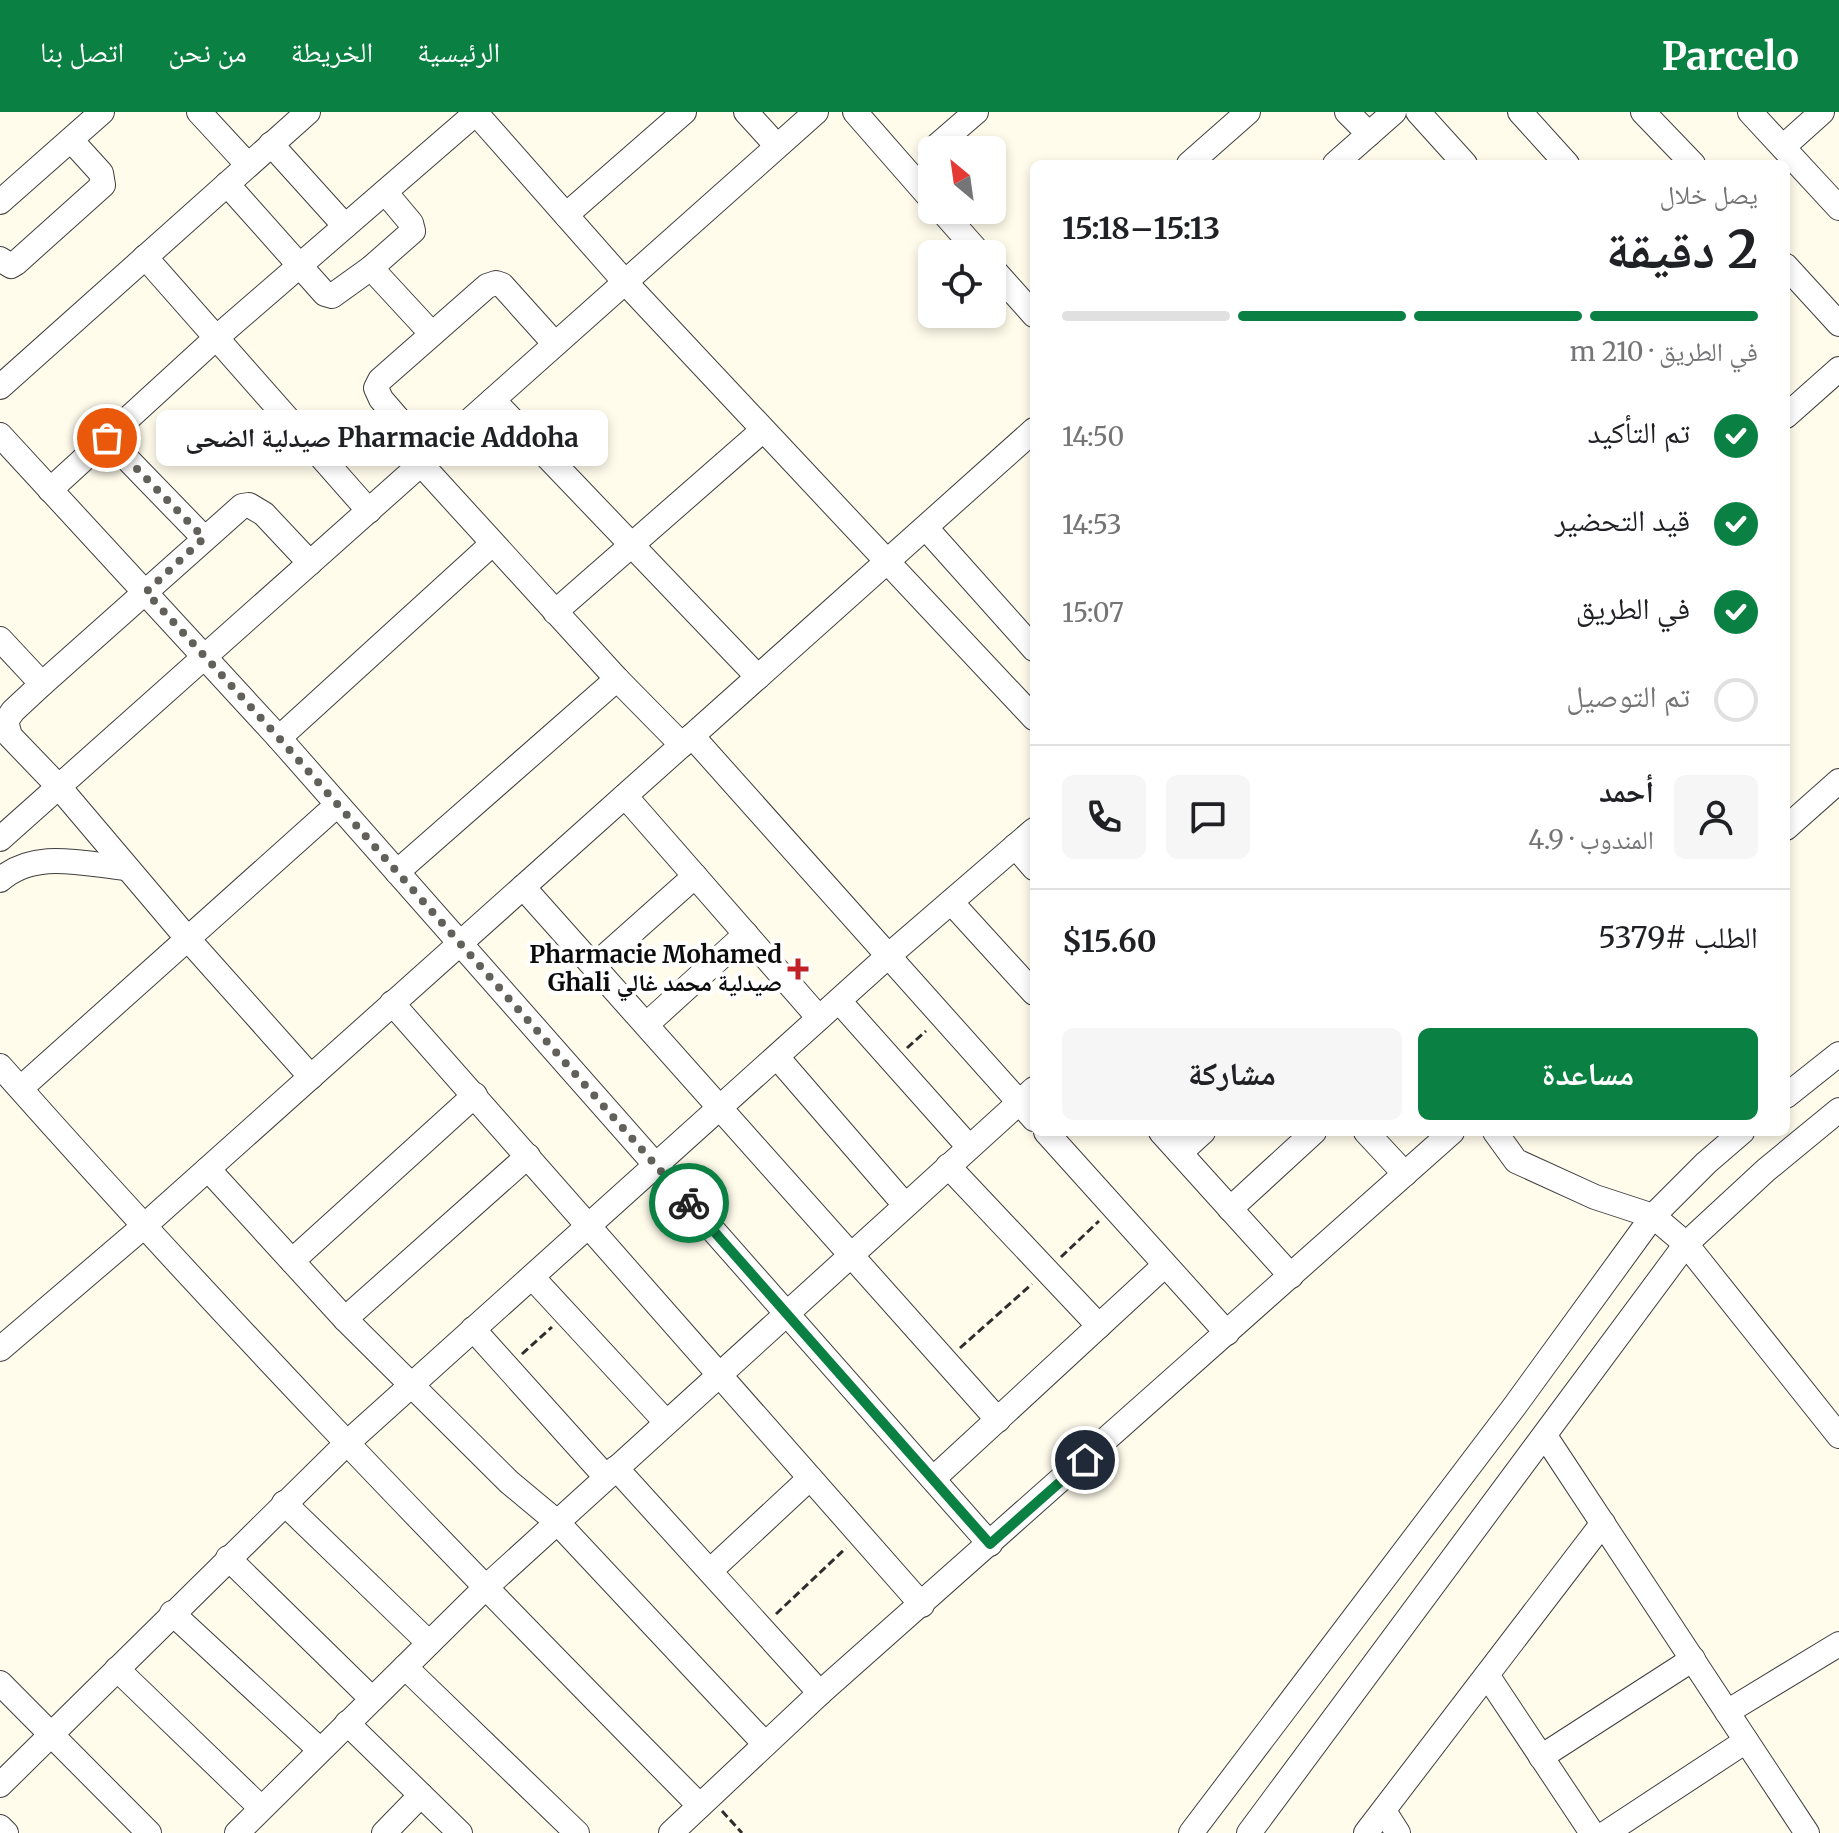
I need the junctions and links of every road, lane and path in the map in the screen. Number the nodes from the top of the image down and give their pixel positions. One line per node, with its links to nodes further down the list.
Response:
1 (102, 112): 20 (street)
2 (199, 112): 30 (street)
3 (308, 112): 21 (street)
4 (746, 112): 22 (street)
5 (816, 112): 22 (street)
6 (855, 112): 31 (street)
7 (976, 112): 19 (street)
8 (1248, 112): 24 (street)
9 (1347, 112): 18 (street)
10 (1394, 112): 18 (street)
11 (1418, 112): 26 (street)
12 (1520, 112): 27 (street)
13 (1643, 112): 28 (street)
14 (1750, 112): 23 (street)
15 (1822, 112): 23 (street)
16 (475, 113): 34 (street); 37 (street)
17 (677, 114): 37 (street)
18 (1369, 134): 25 (street)
19 (948, 136)
20 (71, 140): 35 (street); 42 (street)
21 (271, 144): 30 (street); 39 (street)
22 (777, 146): 46 (street)
23 (1783, 147): 36 (street)
24 (1194, 160)
25 (1347, 160)
26 (1461, 160)
27 (1563, 160)
28 (1689, 160)
29 (918, 162): 31 (street)
30 (248, 165): 32 (street)
31 (907, 172): 33 (street)
32 (227, 184): 41 (street); 43 (street)
33 (918, 184)
34 (385, 192): 39 (street); 44 (street)
35 (0, 202)
36 (1839, 208)
37 (566, 215): 46 (street)
38 (953, 224): 40 (street)
39 (345, 226): 43 (street)
40 (968, 240)
41 (145, 257): 51 (street); 54 (street)
42 (0, 259)
43 (299, 265): 44 (street); 51 (street)
44 (371, 268): 50 (street)
45 (1790, 270): 49 (street)
46 (625, 282): 52 (street); 57 (street)
47 (1006, 282): 48 (street)
48 (1030, 306)
49 (1839, 324)
50 (432, 334): 52 (street); 61 (street)
51 (216, 338): 60 (street); 63 (street)
52 (555, 344): 55 (street)
53 (1839, 369): 56 (street)
54 (0, 387)
55 (493, 400): 61 (street); 67 (street)
56 (1790, 410)
57 (763, 430): 67 (street); 68 (street)
58 (1030, 434): 64 (street)
59 (0, 435): 62 (street)
60 (107, 438): 62 (street); 65 (street)
61 (426, 460): 63 (street); 66 (street)
62 (50, 490): 70 (street)
63 (369, 511): 69 (street)
64 (926, 528): 68 (street); 73 (street)
65 (204, 538): 69 (street); 70 (street)
66 (492, 544): 71 (street); 79 (street)
67 (632, 546): 71 (street); 75 (street)
68 (888, 562): 75 (street); 78 (street)
69 (310, 563): 74 (street)
70 (146, 592): 74 (street); 77 (street)
71 (555, 612): 76 (street)
72 (0, 639): 77 (street)
73 (1030, 645)
74 (205, 657): 79 (street); 82 (street)
75 (758, 677): 80 (street)
76 (617, 679): 80 (street); 92 (street)
77 (42, 684): 82 (street)
78 (1030, 714)
79 (279, 738): 84 (street)
80 (687, 741): 83 (street); 99 (street)
81 (1839, 781): 85 (street)
82 (59, 787): 87 (street); 91 (street)
83 (625, 796): 93 (street); 94 (street)
84 (337, 805): 92 (street); 97 (street)
85 (1790, 824)
86 (1030, 833): 88 (street)
87 (0, 839)
88 (1015, 846): 89 (street); 95 (street)
89 (1030, 863)
90 (6, 866): 91 (street)
91 (126, 868): 97 (street)
92 (397, 872): 98 (street)
93 (695, 876): 96 (street); 100 (street)
94 (523, 887): 98 (street); 100 (street)
95 (951, 902): 99 (street); 101 (street)
96 (746, 934): 105 (street); 106 (street)
97 (187, 938): 110 (street); 111 (street)
98 (458, 943): 103 (street); 128 (street)
99 (887, 957): 102 (street); 104 (street)
100 (594, 966): 106 (street)
101 (1030, 989)
102 (839, 1001): 105 (street); 109 (street)
103 (392, 1003): 111 (street); 113 (street)
104 (942, 1017): 109 (path); 114 (street)
105 (819, 1018): 108 (street)
106 (647, 1024): 115 (street)
107 (1839, 1054): 112 (street)
108 (777, 1057): 115 (street); 132 (street)
109 (893, 1061): 125 (street)
110 (6, 1075): 136 (street)
111 (311, 1077): 130 (street)
112 (1790, 1093)
113 (475, 1095): 127 (street); 139 (street)
114 (1029, 1103): 125 (street)
115 (720, 1107): 128 (street); 138 (street)
116 (1839, 1110): 137 (street)
117 (1050, 1136): 140 (street)
118 (1165, 1136): 126 (street)
119 (1199, 1136): 126 (street)
120 (1310, 1136): 133 (street)
121 (1370, 1136): 131 (street)
122 (1448, 1136): 131 (street)
123 (1498, 1136): 134 (street)
124 (1737, 1136): 134 (street)
125 (969, 1147): 129 (street)
126 (1180, 1153): 133 (street)
127 (528, 1156): 135 (street); 145 (street)
128 (656, 1166): 135 (street); 143 (street)
129 (948, 1166): 132 (street); 146 (street)
130 (208, 1169): 136 (street); 139 (street)
131 (1405, 1174): 141 (street)
132 (905, 1205): 138 (street)
133 (1230, 1209): 141 (street)
134 (1653, 1216): 137 (street); 202 (street)
135 (589, 1224): 142 (street); 151 (street)
136 (143, 1227): 149 (street); 157 (street)
137 (1686, 1244): 155 (street); 156 (street)
138 (850, 1255): 143 (street); 153 (street)
139 (292, 1261): 145 (street)
140 (1165, 1265): 146 (street); 148 (street)
141 (1291, 1276): 148 (street)
142 (532, 1277): 144 (street); 147 (street)
143 (786, 1313): 151 (street); 160 (street)
144 (567, 1315): 150 (path); 154 (street)
145 (345, 1319): 152 (street)
146 (1099, 1326): 153 (street)
147 (473, 1329): 150 (street); 152 (street)
148 (1227, 1333): 165 (street)
149 (0, 1349)
150 (507, 1367): 158 (street)
151 (718, 1375): 154 (street); 159 (street)
152 (412, 1384): 157 (street); 162 (street)
153 (998, 1420): 160 (street)
154 (666, 1422): 158 (street)
155 (1545, 1436): 163 (street); 203 (street)
156 (1839, 1436)
157 (346, 1444): 161 (street); 168 (street)
158 (611, 1473): 162 (street); 167 (street)
159 (810, 1478): 164 (street); 167 (street)
160 (933, 1479): 165 (street)
161 (284, 1503): 166 (street); 172 (street)
162 (557, 1522): 168 (street); 185 (street)
163 (1603, 1523): 174 (street); 177 (street)
164 (860, 1535): 169 (street); 171 (path)
165 (990, 1544): 169 (street)
166 (228, 1558): 170 (street); 180 (street)
167 (710, 1571): 171 (street)
168 (485, 1588): 172 (street); 190 (street)
169 (922, 1605): 179 (street)
170 (172, 1613): 176 (street); 186 (street)
171 (761, 1627): 179 (street)
172 (429, 1643): 175 (street)
173 (1839, 1644): 181 (street)
174 (1693, 1659): 181 (street); 187 (street)
175 (405, 1667): 180 (street); 199 (street)
176 (117, 1669): 183 (street); 191 (street)
177 (1487, 1675): 187 (street); 192 (street)
178 (0, 1683): 183 (street)
179 (820, 1693): 185 (street)
180 (372, 1699): 182 (street)
181 (1727, 1712): 184 (street)
182 (347, 1723): 186 (street); 189 (street)
183 (50, 1734): 188 (street); 195 (street)
184 (1746, 1741): 207 (street); 208 (street)
185 (765, 1744): 190 (street)
186 (320, 1750): 191 (street)
187 (1541, 1757): 206 (street)
188 (0, 1785)
189 (421, 1795): 197 (street); 198 (street)
190 (704, 1801): 200 (street); 201 (path)
191 (261, 1808): 196 (street)
192 (1384, 1811): 204 (street); 205 (street)
193 (0, 1827): 194 (street)
194 (6, 1833)
195 (149, 1833)
196 (237, 1833)
197 (384, 1833)
198 (460, 1833)
199 (577, 1833)
200 (671, 1833)
201 (742, 1833)
202 (1191, 1833)
203 (1249, 1833)
204 (1366, 1833)
205 (1398, 1833)
206 (1592, 1833)
207 (1606, 1833)
208 (1807, 1833)

